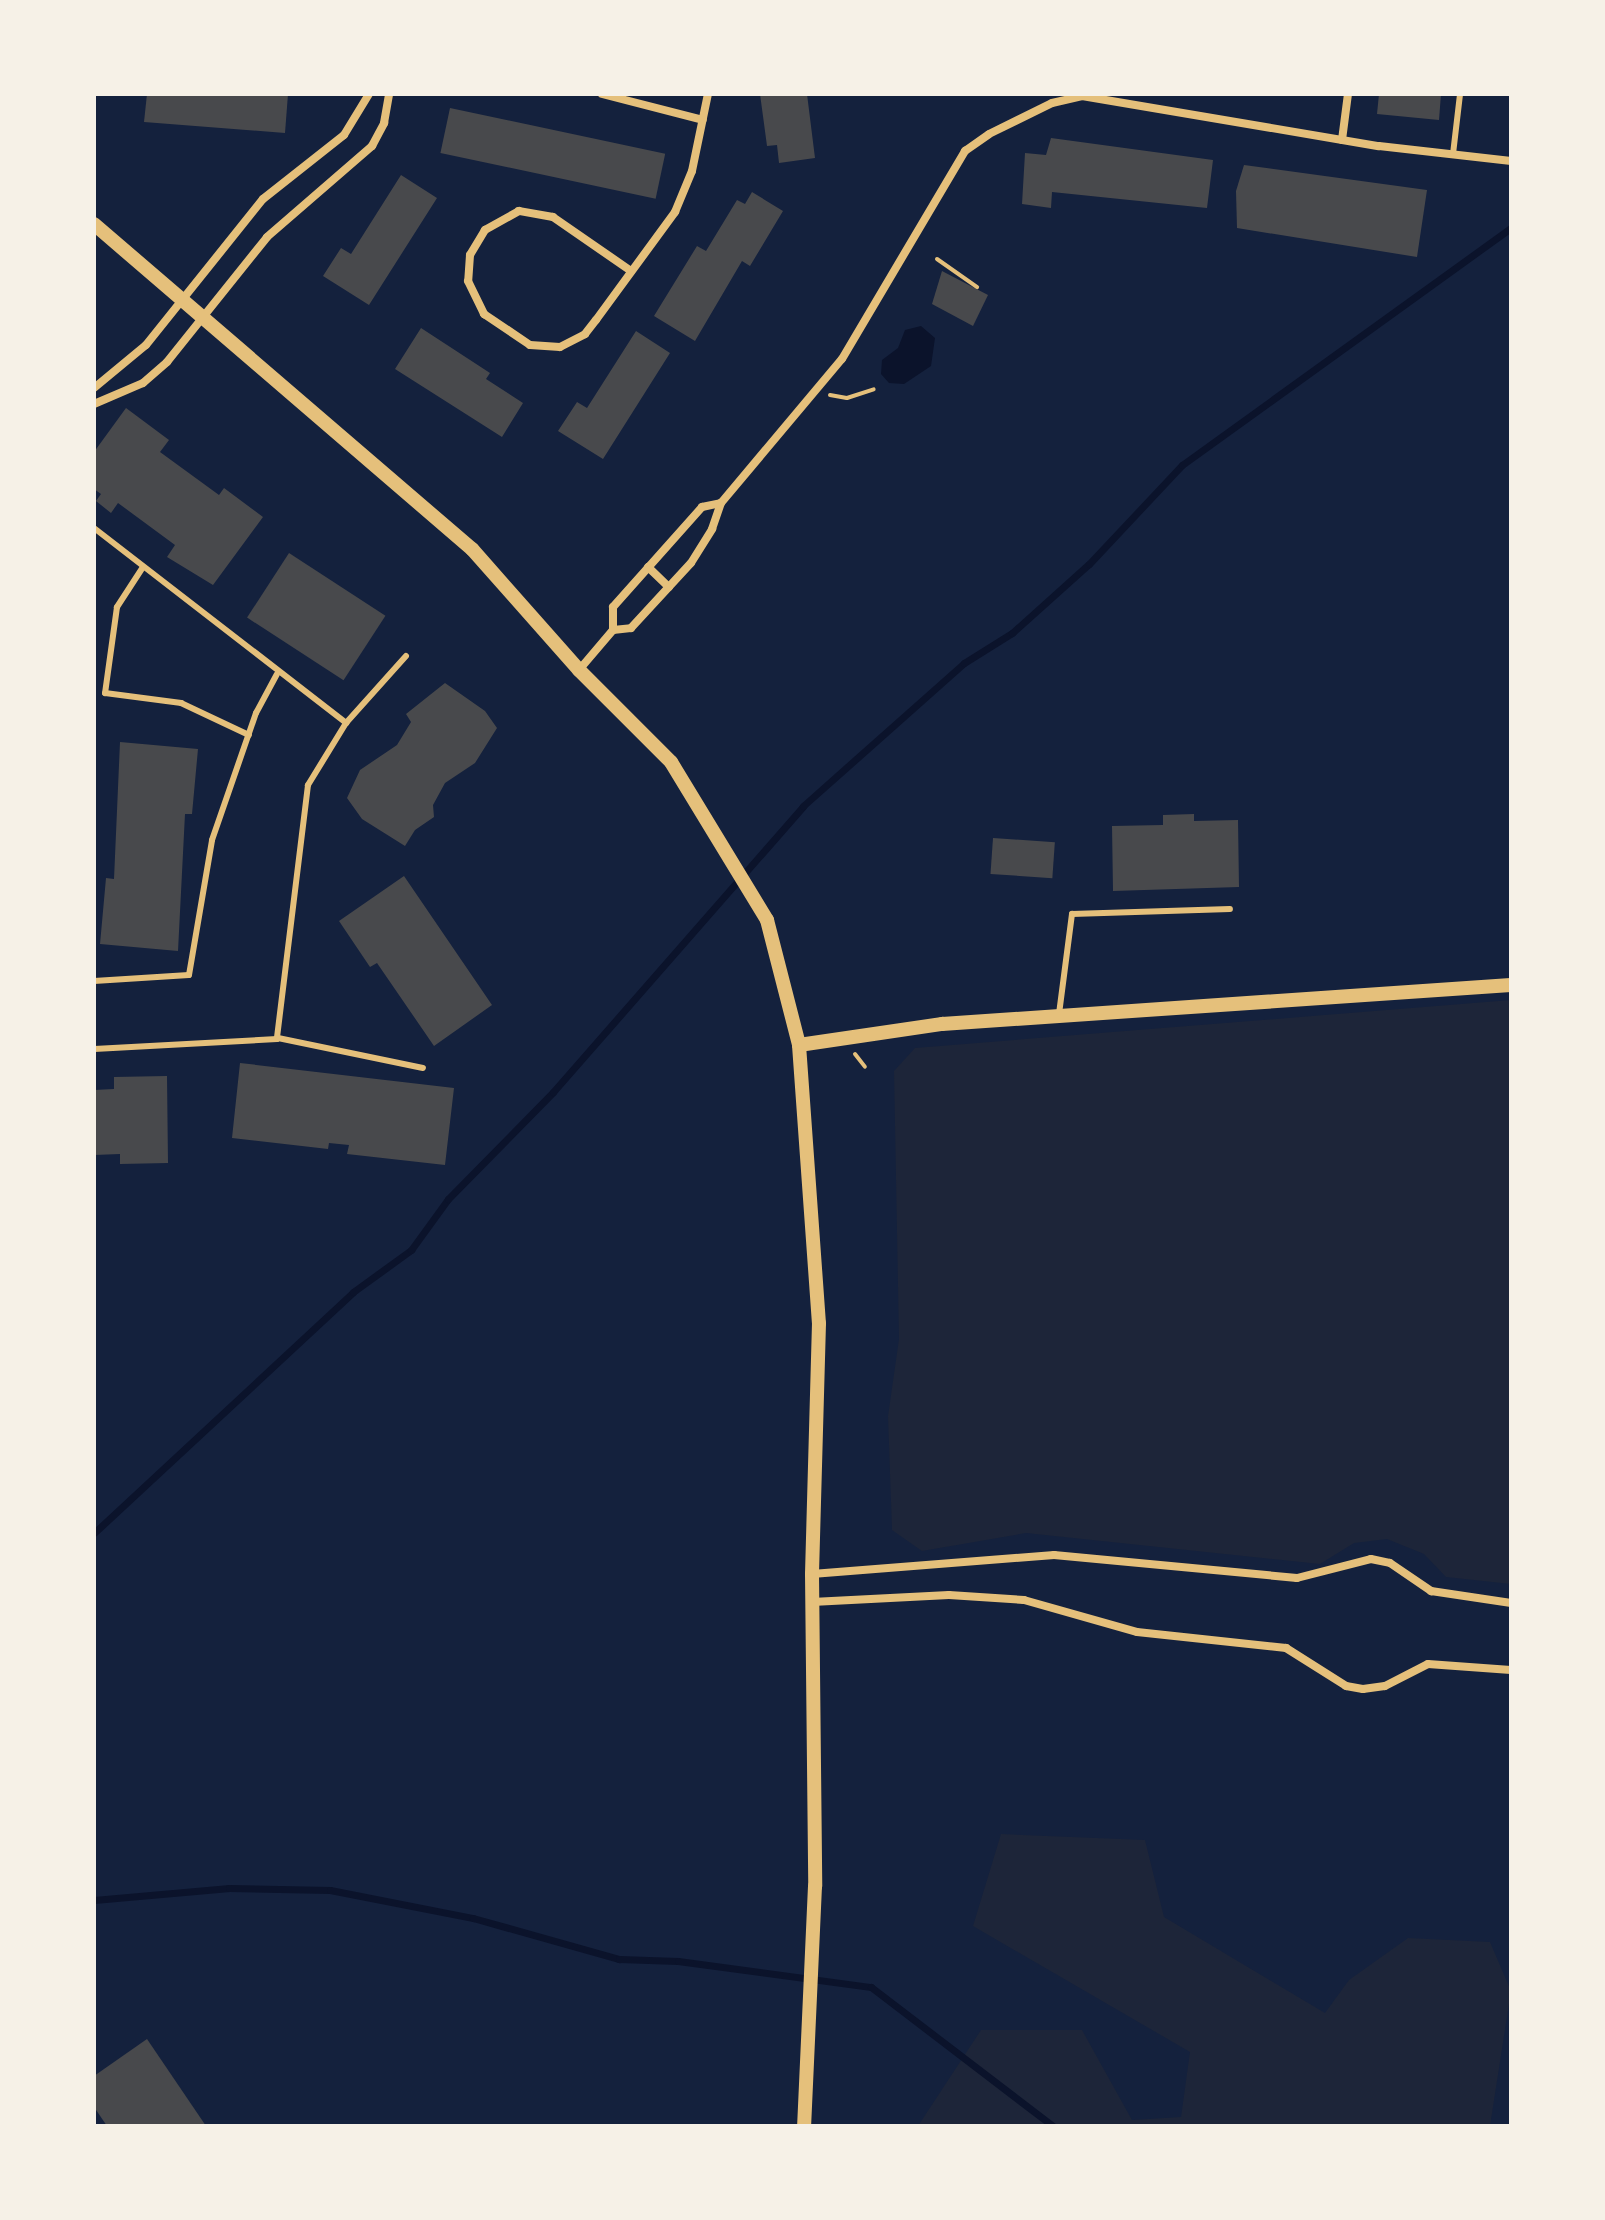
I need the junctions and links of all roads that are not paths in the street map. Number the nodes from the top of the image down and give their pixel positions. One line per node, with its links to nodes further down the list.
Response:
1 (369, 94): 13 (street)
2 (389, 94): 14 (street)
3 (602, 94): 7 (street)
4 (708, 94): 7 (street)
5 (1348, 94): 8 (street)
6 (1460, 94): 9 (lane)
7 (703, 120): 12 (street)
8 (1342, 140): 9 (street); 17 (street)
9 (1453, 154): 10 (street)
10 (1511, 161)
11 (94, 224): 13 (street)
12 (631, 271): 12 (street)
13 (181, 300): 14 (street); 15 (street)
14 (203, 320): 16 (street); 24 (street)
15 (94, 388)
16 (94, 404)
17 (721, 503): 20 (street); 21 (street)
18 (94, 528): 19 (lane)
19 (143, 567): 25 (lane); 27 (lane)
20 (648, 567): 21 (street); 22 (street)
21 (669, 587): 22 (street)
22 (613, 630): 24 (street)
23 (406, 656): 26 (lane)
24 (579, 670): 33 (street)
25 (277, 674): 26 (lane); 27 (lane)
26 (346, 723): 32 (lane)
27 (249, 735): 29 (lane)
28 (1230, 909): 31 (lane)
29 (94, 981)
30 (1511, 985): 31 (street)
31 (1058, 1017): 33 (street)
32 (278, 1038): 34 (lane); 35 (lane)
33 (799, 1045): 36 (street)
34 (94, 1049)
35 (423, 1068)
36 (812, 1574): 37 (street); 38 (street)
37 (812, 1602): 39 (street); 40 (street)
38 (1511, 1603)
39 (1511, 1670)
40 (804, 2126)

